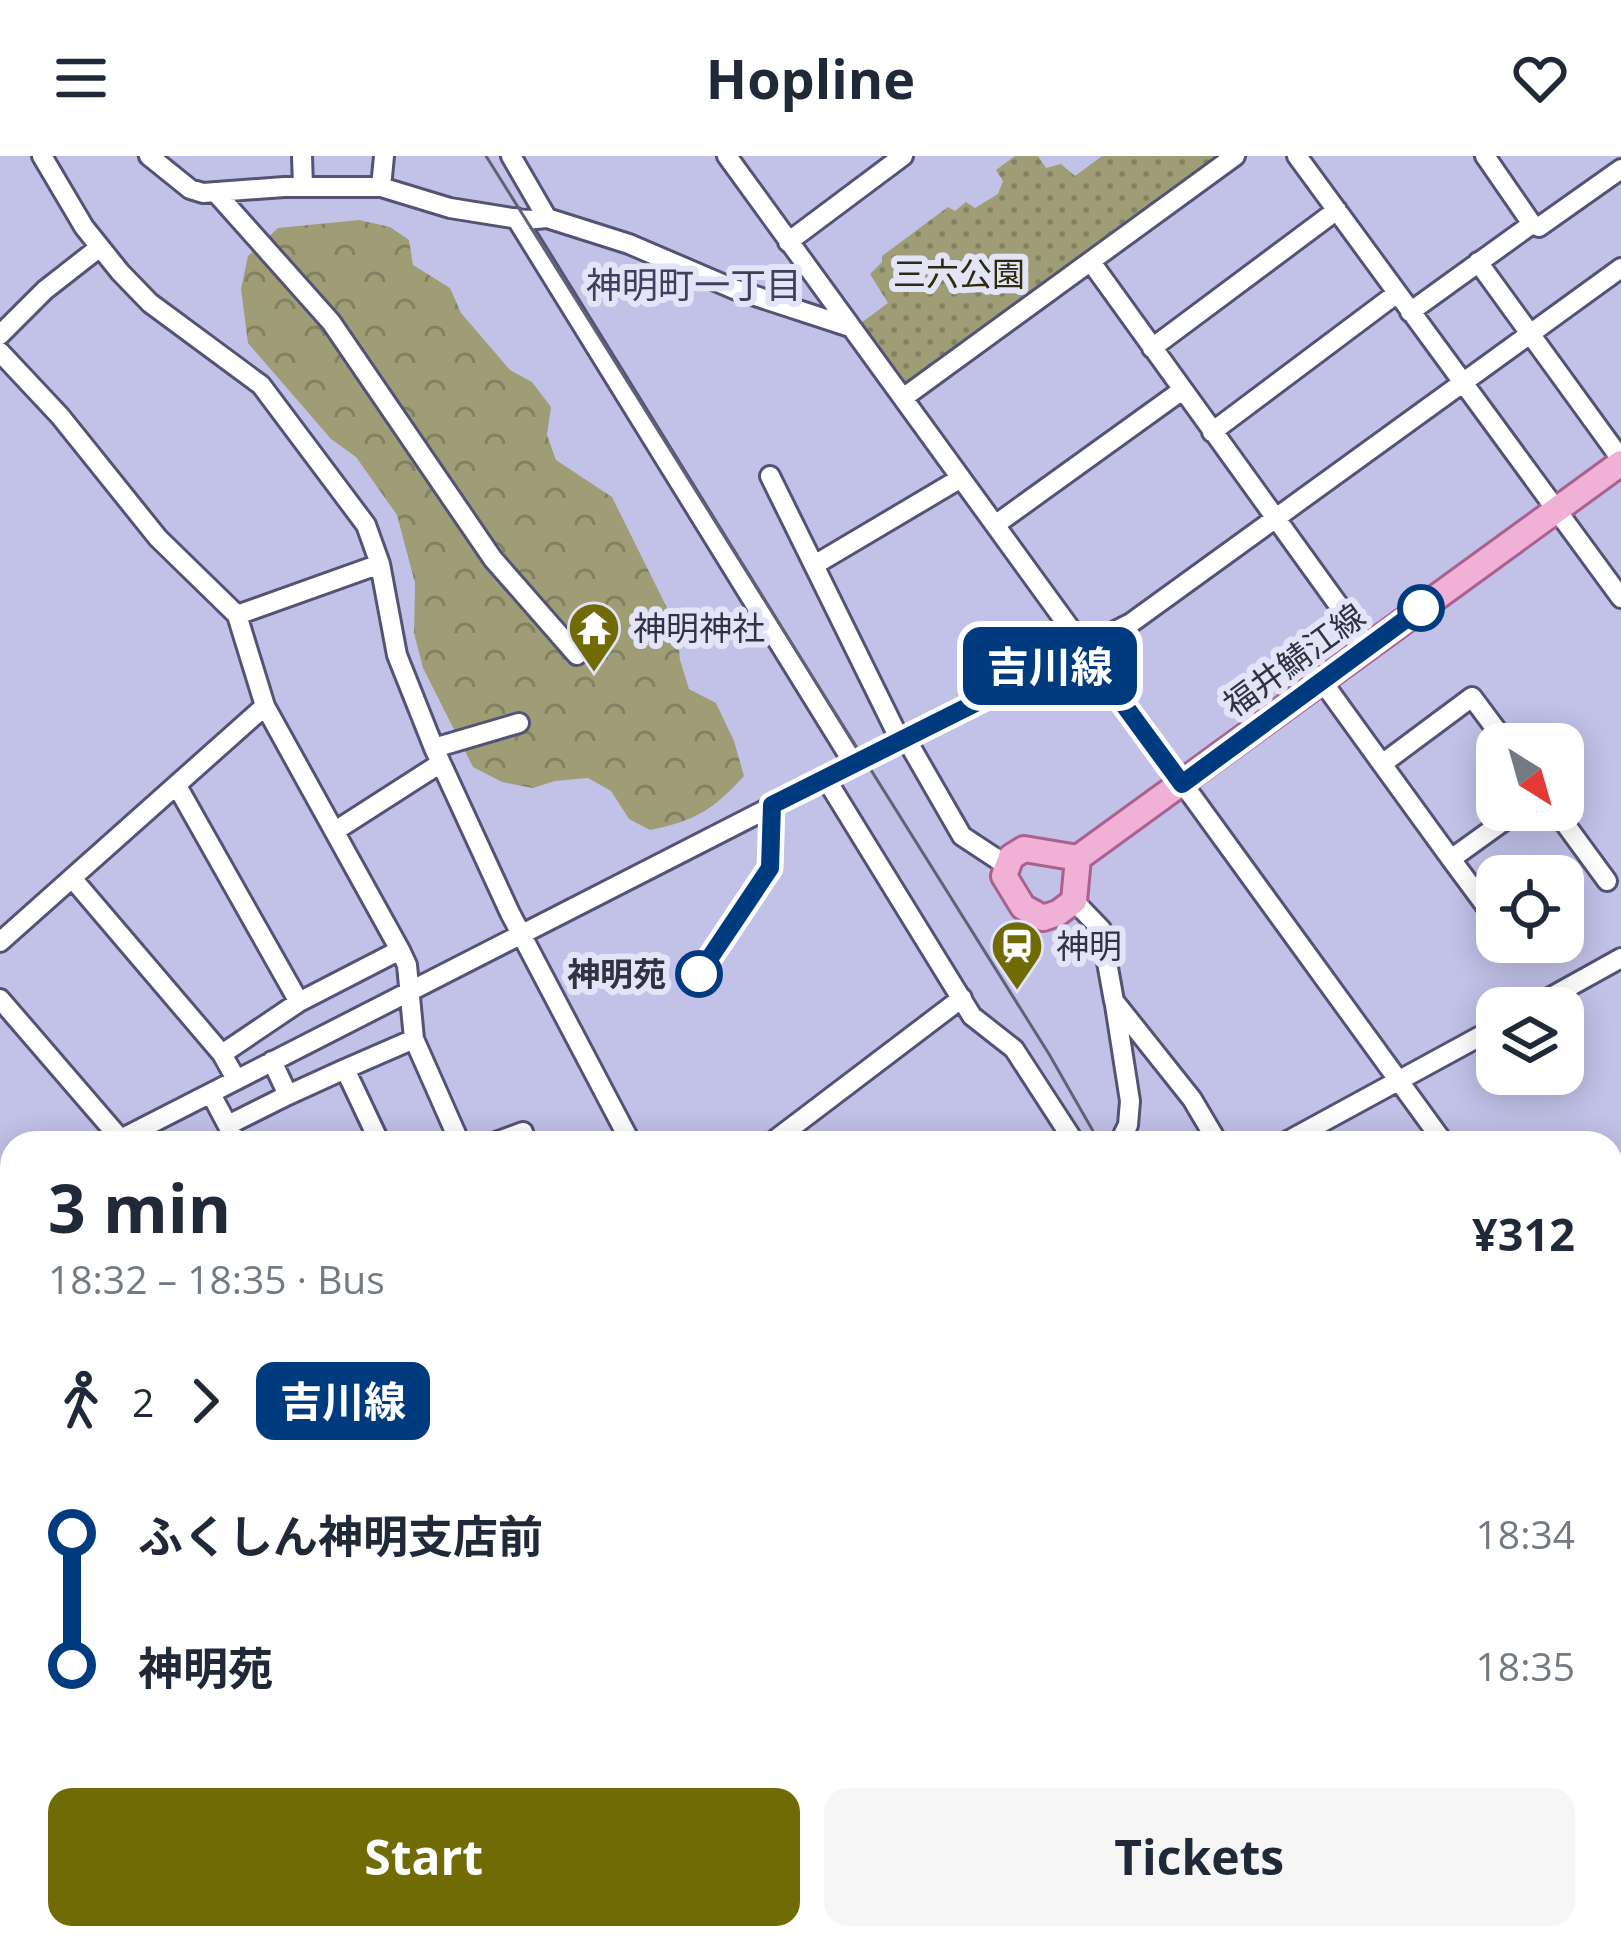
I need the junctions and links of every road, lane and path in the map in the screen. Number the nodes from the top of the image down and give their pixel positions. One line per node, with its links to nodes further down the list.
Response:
1 (42, 156): 20 (street)
2 (149, 156): 14 (street)
3 (302, 156): 12 (street)
4 (384, 156): 13 (street)
5 (512, 156): 17 (street)
6 (727, 156): 19 (street)
7 (903, 156): 19 (street)
8 (1234, 156): 21 (street)
9 (1297, 156): 15 (street)
10 (1485, 156): 18 (street)
11 (1619, 162): 18 (street)
12 (302, 187): 13 (street); 14 (street)
13 (381, 187): 16 (street)
14 (217, 194): 47 (street)
15 (1337, 210): 24 (street); 29 (street)
16 (516, 218): 17 (street); 54 (street)
17 (547, 218): 26 (street)
18 (1532, 224): 22 (street)
19 (788, 242): 26 (street)
20 (100, 247): 28 (street); 41 (street)
21 (1091, 262): 29 (street); 33 (street)
22 (1478, 262): 25 (street); 27 (street)
23 (1621, 268): 27 (street)
24 (1396, 294): 25 (street); 34 (street)
25 (1410, 312): 31 (street)
26 (850, 327): 33 (street)
27 (1529, 332): 31 (street); 35 (street)
28 (0, 335)
29 (1152, 348): 32 (street)
30 (4, 365): 44 (street)
31 (1462, 383): 38 (street); 39 (street)
32 (1181, 392): 34 (street); 40 (street)
33 (903, 398): 37 (street)
34 (1212, 432): 39 (street)
35 (1621, 461): 38 (main road, 福井鯖江線)
36 (770, 476): 42 (street)
37 (961, 478): 40 (street); 42 (street)
38 (1556, 510): 43 (street); 45 (main road, 福井鯖江線)
39 (1273, 519): 45 (street); 46 (street)
40 (995, 525): 46 (street)
41 (380, 564): 44 (street); 53 (street)
42 (815, 564): 52 (street)
43 (1621, 598)
44 (237, 615): 49 (street)
45 (1368, 646): 48 (main road, 福井鯖江線)
46 (1083, 649): 52 (street); 57 (street)
47 (577, 655)
48 (1322, 682): 55 (street); 57 (main road, 福井鯖江線)
49 (265, 706): 58 (street); 60 (street)
50 (519, 723): 53 (street)
51 (1491, 723): 55 (street)
52 (903, 738): 54 (street); 65 (street)
53 (437, 755): 60 (street); 70 (street)
54 (854, 764): 56 (street)
55 (1382, 764): 64 (street)
56 (826, 779): 59 (street); 78 (street)
57 (1182, 784): 63 (main road, 福井鯖江線); 88 (street)
58 (177, 786): 66 (street); 80 (street)
59 (772, 805): 70 (street); 74 (street)
60 (335, 831): 72 (street)
61 (1490, 831): 64 (street)
62 (1571, 831): 67 (street)
63 (1078, 859): 65 (main road); 69 (main road)
64 (1451, 859): 68 (street)
65 (1006, 865): 69 (main road)
66 (72, 878): 71 (street); 84 (street)
67 (1607, 880)
68 (1476, 889)
69 (1074, 902): 79 (street)
70 (523, 933): 76 (street); 97 (street)
71 (0, 942)
72 (400, 950): 76 (street); 80 (street)
73 (1621, 958): 75 (street)
74 (699, 974)
75 (1569, 987)
76 (409, 991): 82 (street); 85 (street)
77 (0, 998): 81 (street)
78 (962, 998): 98 (street); 99 (street)
79 (1114, 1001): 100 (street); 101 (street)
80 (299, 1002): 84 (street)
81 (8, 1023): 91 (street)
82 (414, 1040): 86 (street); 96 (street)
83 (1476, 1040): 88 (street)
84 (222, 1054): 87 (street)
85 (272, 1061): 87 (street); 90 (street)
86 (345, 1070): 90 (street); 95 (street)
87 (236, 1079): 89 (street)
88 (1399, 1082): 102 (street); 103 (street)
89 (212, 1094): 92 (street); 93 (street)
90 (288, 1094): 94 (street)
91 (109, 1131)
92 (140, 1131)
93 (230, 1131)
94 (236, 1131)
95 (374, 1131)
96 (455, 1131)
97 (625, 1131)
98 (787, 1131)
99 (1067, 1131)
100 (1125, 1131)
101 (1211, 1131)
102 (1307, 1131)
103 (1435, 1131)

